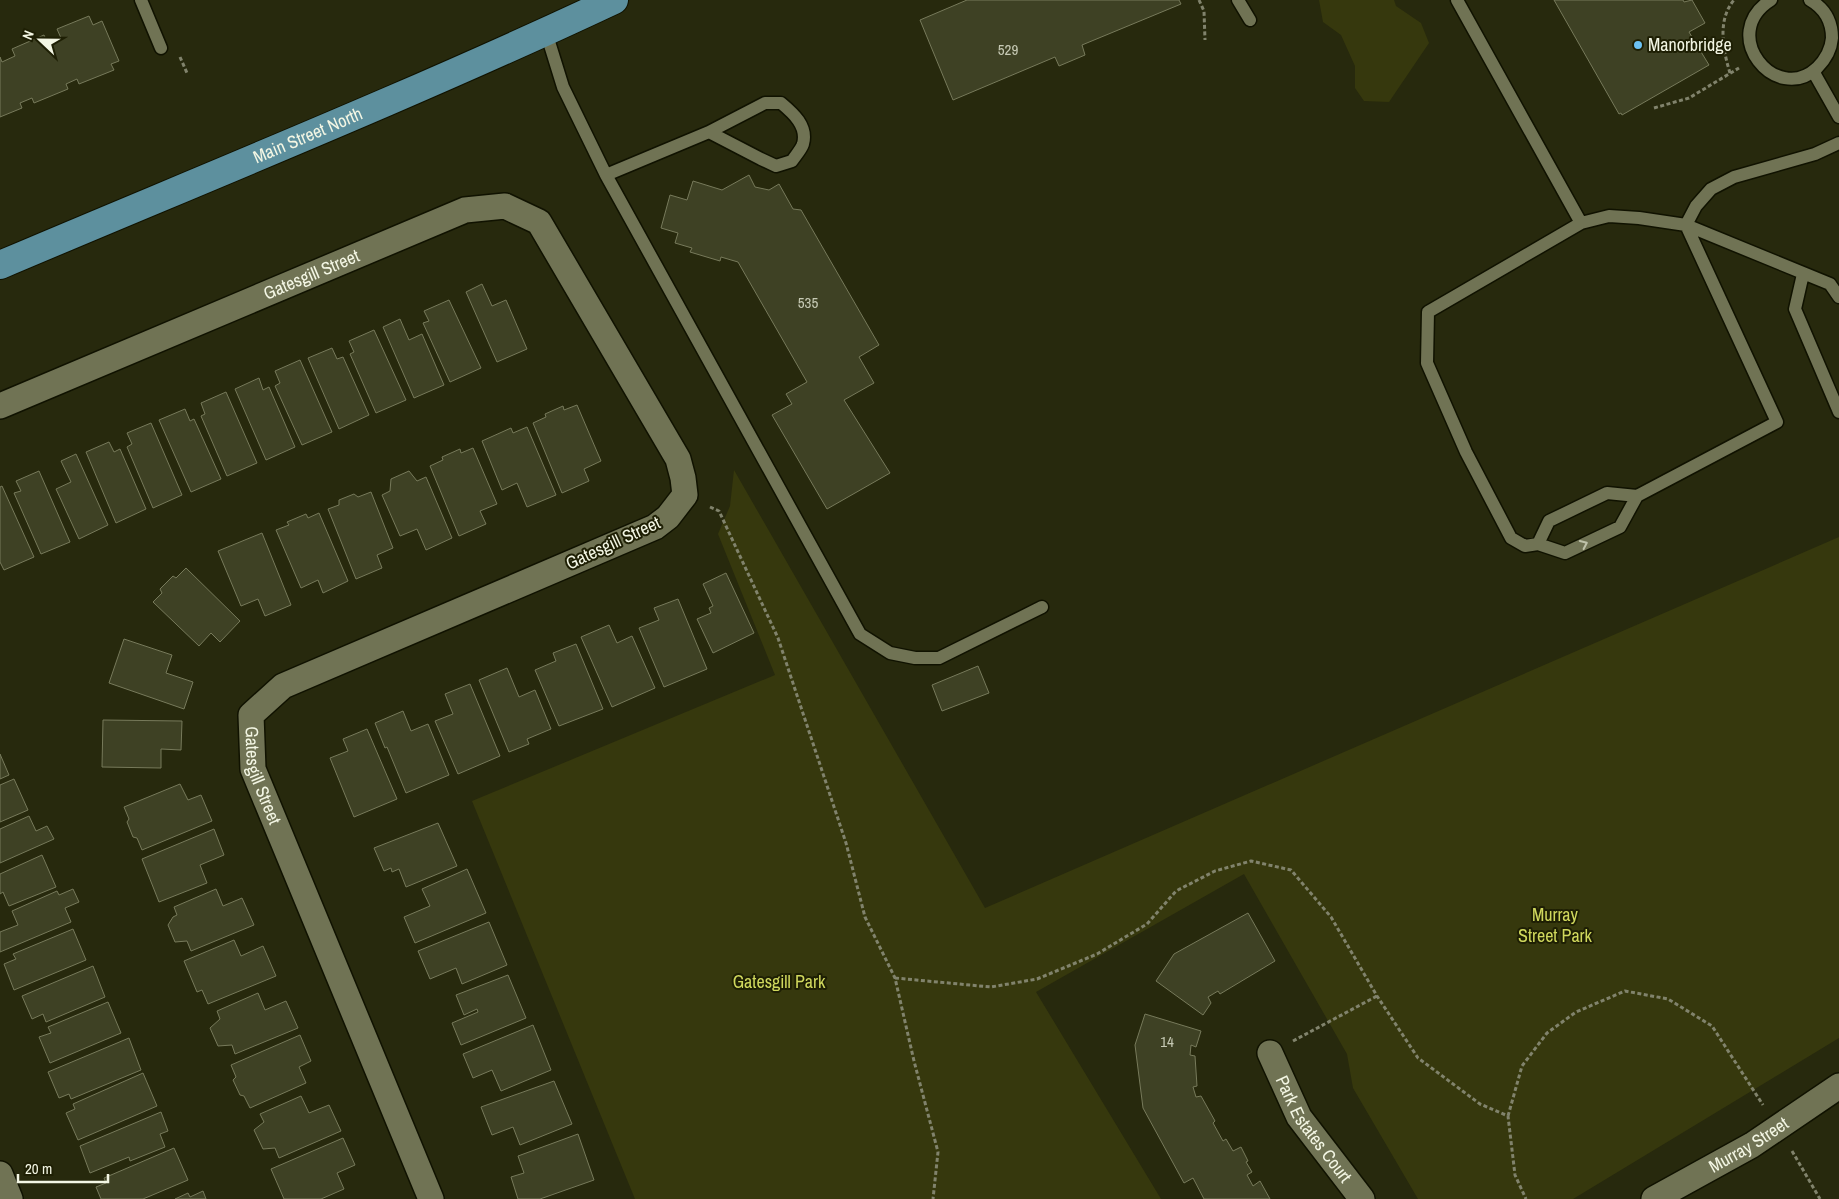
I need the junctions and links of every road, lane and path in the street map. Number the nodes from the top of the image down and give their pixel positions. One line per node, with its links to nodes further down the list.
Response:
1 (141, 0): 11 (lane)
2 (614, 0): 9 (main road, Main Street North)
3 (1199, 0): 10 (path)
4 (1238, 0): 8 (lane)
5 (1457, 0): 21 (lane)
6 (1771, 0): 13 (lane)
7 (1810, 0): 14 (lane)
8 (1250, 20)
9 (546, 32): 20 (lane); 23 (main road, Main Street North)
10 (1205, 40)
11 (162, 48)
12 (180, 56): 15 (path)
13 (1755, 57): 14 (lane); 16 (path)
14 (1813, 71): 17 (lane)
15 (187, 72)
16 (1654, 108)
17 (1839, 117)
18 (709, 132): 18 (lane); 20 (lane)
19 (1839, 143): 22 (lane)
20 (606, 175): 31 (lane)
21 (1581, 223): 22 (lane); 30 (lane)
22 (1686, 225): 24 (lane); 29 (lane)
23 (0, 265)
24 (1803, 274): 25 (lane); 27 (lane)
25 (1839, 297)
26 (0, 406): 28 (street, Gatesgill Street)
27 (1839, 412)
28 (684, 495): 32 (path); 40 (street, Gatesgill Street)
29 (1637, 496): 30 (lane); 30 (lane, one-way to 29)
30 (1538, 544)
31 (1042, 607)
32 (895, 978): 33 (path); 41 (path)
33 (1377, 996): 34 (path); 36 (path)
34 (1270, 1053): 42 (street, Park Estates Court)
35 (1839, 1086): 37 (street, Murray Street)
36 (1508, 1116): 37 (path); 43 (path)
37 (1778, 1127): 44 (street, Murray Street); 45 (path)
38 (0, 1174): 39 (street)
39 (10, 1199)
40 (431, 1199)
41 (933, 1199)
42 (1362, 1199)
43 (1526, 1199)
44 (1654, 1199)
45 (1820, 1199)

